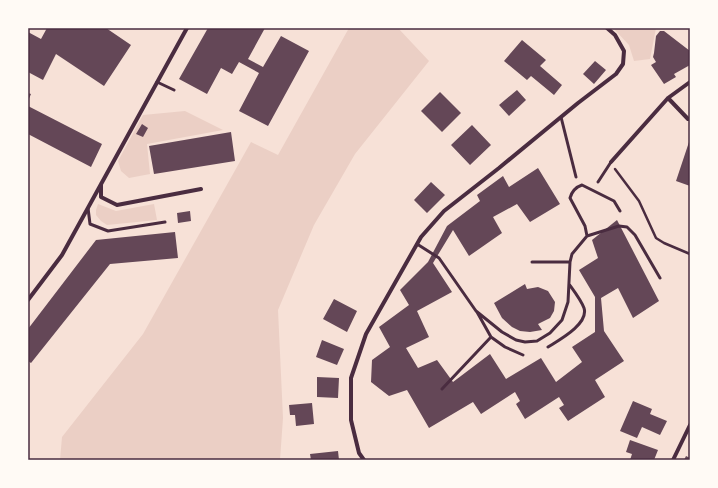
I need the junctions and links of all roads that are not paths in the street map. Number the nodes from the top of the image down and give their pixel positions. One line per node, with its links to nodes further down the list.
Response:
1 (187, 28): 3 (street)
2 (607, 28): 7 (street)
3 (157, 82): 5 (lane); 12 (street)
4 (690, 82): 6 (street)
5 (174, 90)
6 (668, 98): 8 (street); 9 (street)
7 (561, 116): 10 (lane); 20 (street)
8 (690, 119)
9 (610, 162): 11 (lane)
10 (576, 177)
11 (598, 182)
12 (101, 183): 13 (street); 14 (street)
13 (201, 189)
14 (88, 208): 16 (street); 18 (lane)
15 (620, 211): 19 (lane)
16 (81, 220): 18 (lane); 25 (street)
17 (165, 222): 18 (lane)
18 (90, 224)
19 (587, 236): 22 (lane); 23 (lane)
20 (417, 244): 26 (lane); 32 (street)
21 (532, 262): 22 (lane)
22 (570, 262): 24 (lane)
23 (660, 278)
24 (569, 284): 26 (lane); 28 (lane)
25 (28, 300)
26 (476, 311): 27 (lane)
27 (491, 337): 29 (lane); 30 (lane)
28 (548, 348)
29 (523, 355)
30 (442, 389)
31 (690, 425): 33 (street)
32 (364, 460)
33 (673, 460)

